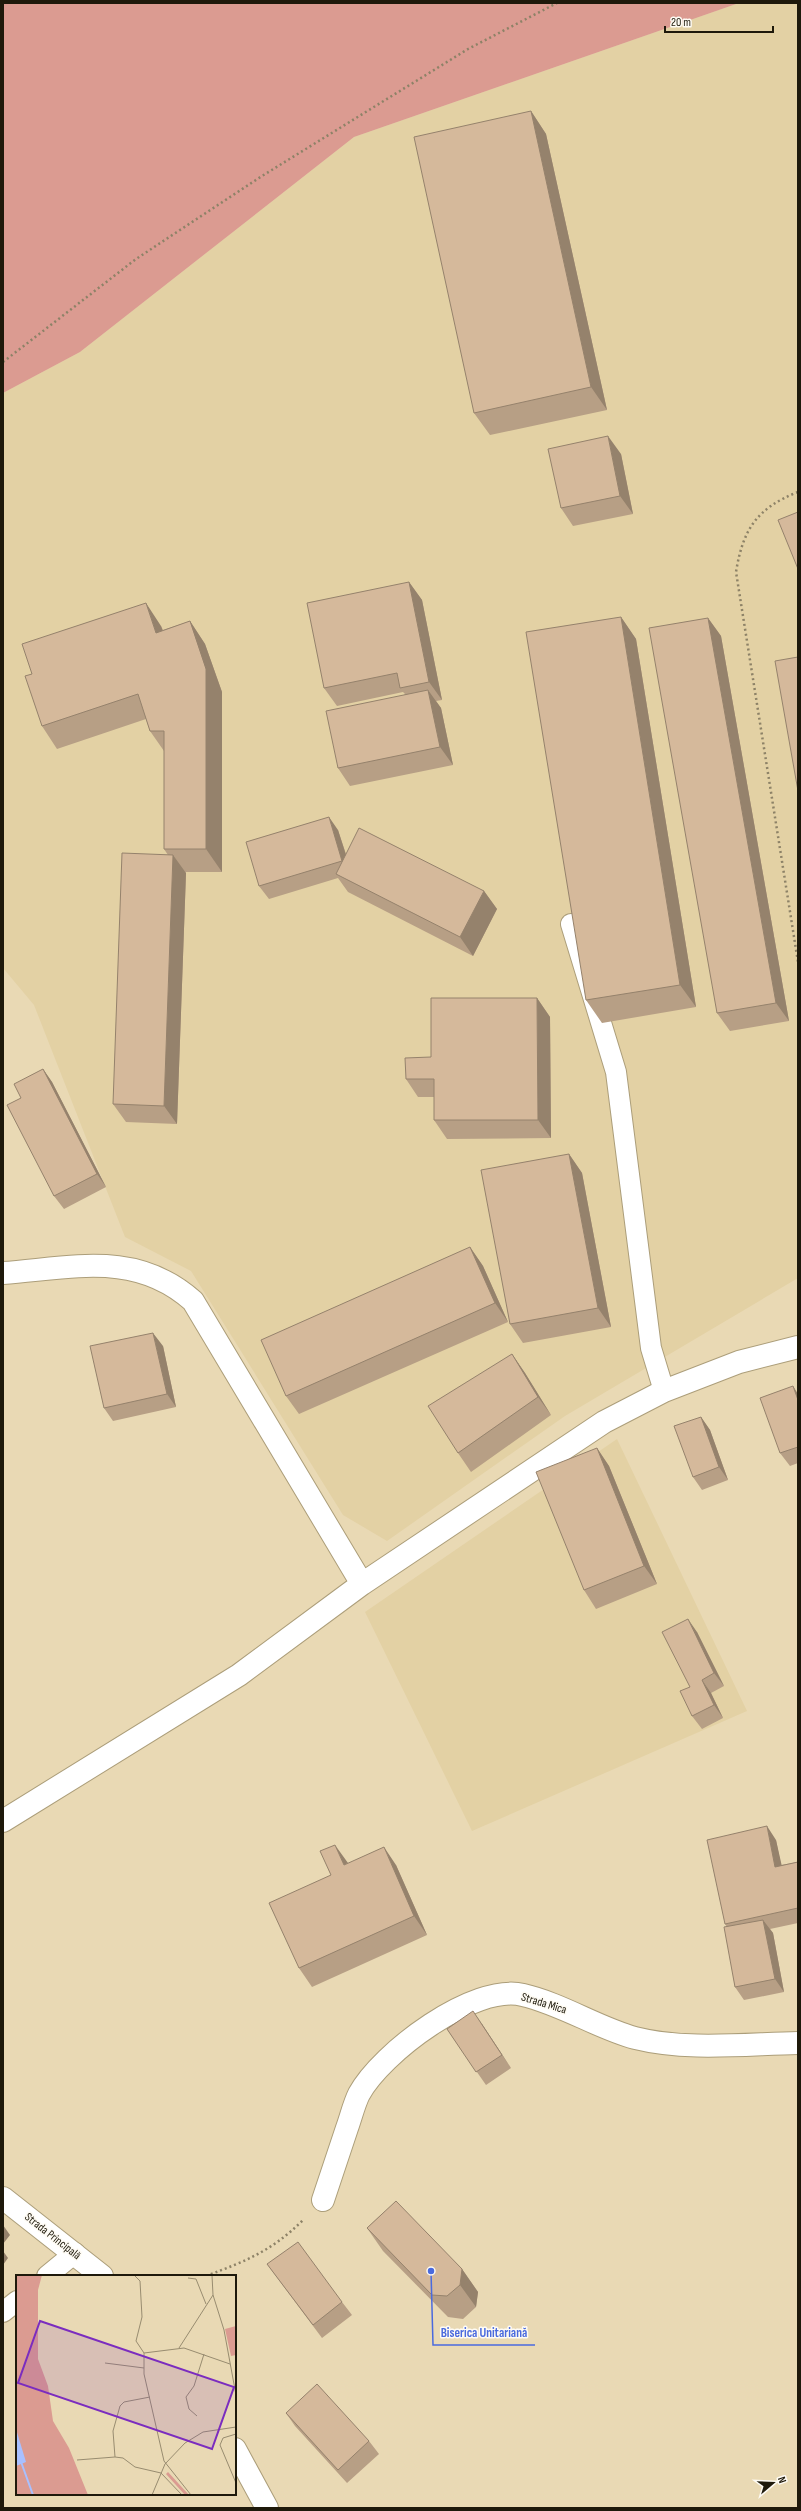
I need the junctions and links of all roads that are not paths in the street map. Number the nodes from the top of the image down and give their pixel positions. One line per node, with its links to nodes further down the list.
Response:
1 (571, 924): 4 (lane)
2 (3, 1273): 5 (street)
3 (798, 1347): 4 (street)
4 (664, 1391): 5 (street)
5 (362, 1584): 6 (street)
6 (3, 1821)
7 (798, 2043): 9 (street, Strada Mica)
8 (3, 2198): 10 (street, Strada Principală)
9 (323, 2200)
10 (75, 2253): 11 (lane); 12 (street, Strada Principală)
11 (48, 2275)
12 (101, 2275)
13 (16, 2302): 14 (lane)
14 (3, 2312)
15 (236, 2451): 16 (street)
16 (267, 2508)

